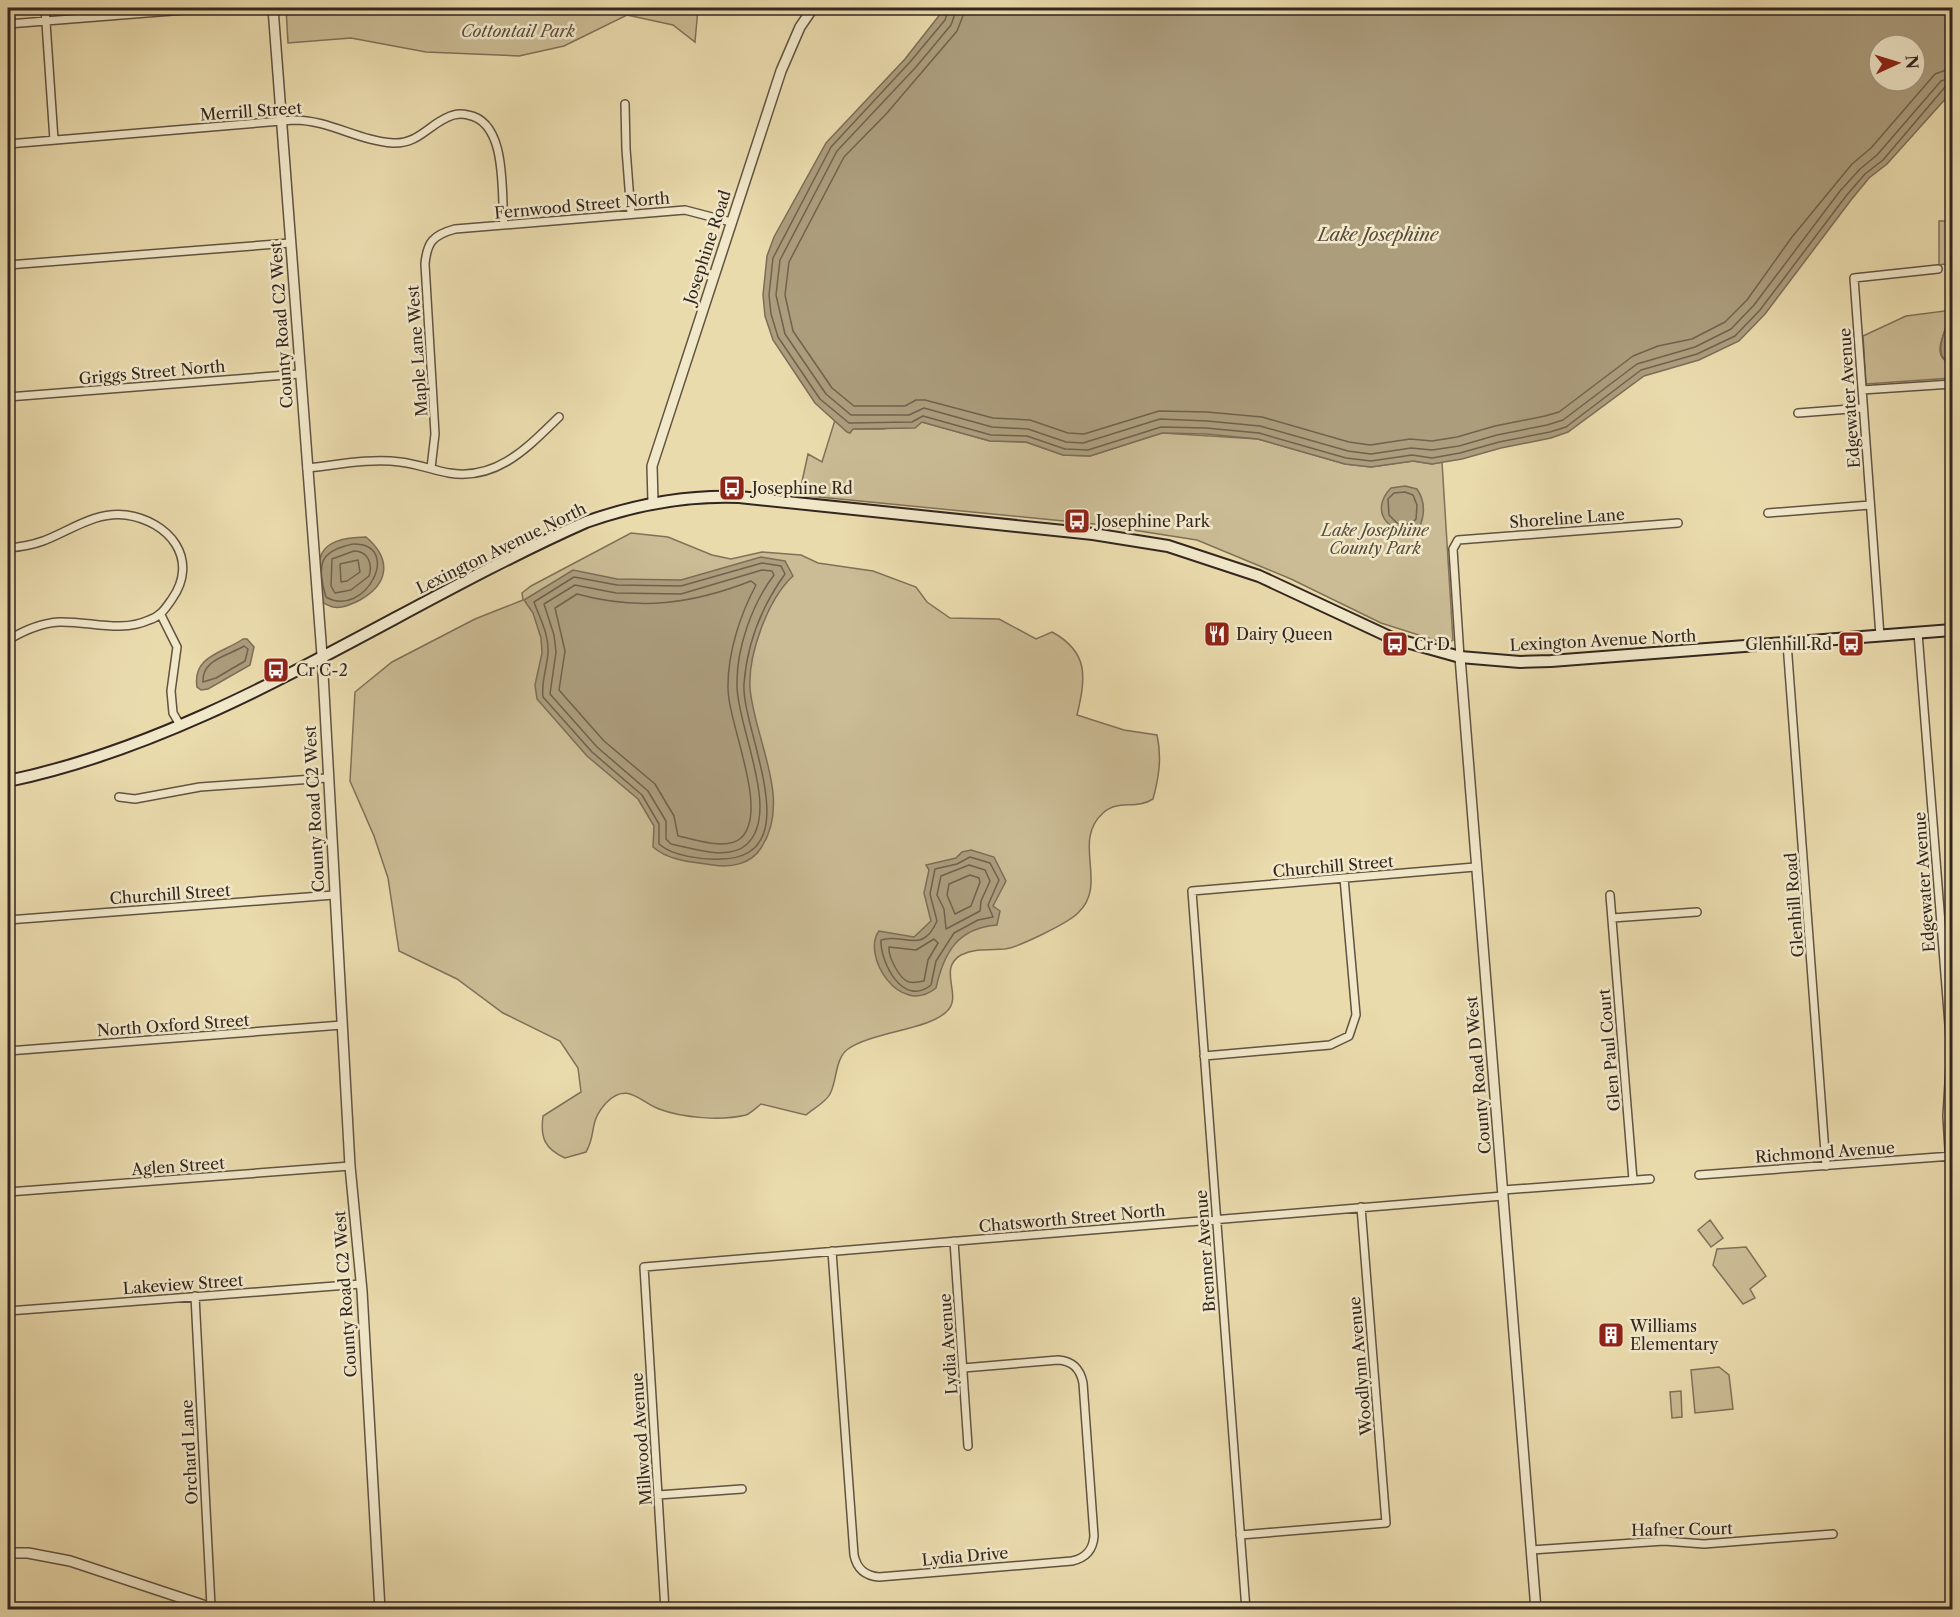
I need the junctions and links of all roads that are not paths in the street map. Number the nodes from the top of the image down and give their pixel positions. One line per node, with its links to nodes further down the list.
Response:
1 (45, 8): 5 (street)
2 (210, 8): 5 (street)
3 (273, 8): 8 (street, County Road C2 West)
4 (813, 8): 12 (street, Josephine Road)
5 (46, 21): 6 (street); 9 (street)
6 (8, 24)
7 (626, 104): 11 (street)
8 (281, 121): 9 (street, Merrill Street); 13 (street, Merrill Street); 15 (street, County Road C2 West)
9 (54, 140): 10 (street, Merrill Street)
10 (8, 144)
11 (631, 214): 12 (street, Fernwood Street North); 13 (street, Fernwood Street North)
12 (731, 222): 27 (street, Josephine Road)
13 (504, 225): 14 (street, Fernwood Street North)
14 (435, 236): 26 (street, Maple Lane West)
15 (290, 243): 16 (street); 18 (street, County Road C2 West)
16 (8, 265)
17 (1938, 269): 20 (street, Edgewater Avenue)
18 (299, 374): 21 (street, Griggs Street North); 25 (street, County Road C2 West)
19 (1953, 384): 20 (street)
20 (1862, 390): 22 (street, Edgewater Avenue)
21 (8, 397)
22 (1863, 408): 23 (street); 28 (street, Edgewater Avenue)
23 (1798, 413)
24 (560, 417): 26 (street)
25 (308, 468): 26 (street); 39 (street, County Road C2 West)
26 (431, 468)
27 (653, 502): 39 (main road, Lexington Avenue North); 40 (main road, Lexington Avenue North)
28 (1870, 505): 29 (street); 36 (street, Edgewater Avenue)
29 (1768, 513)
30 (1678, 523): 31 (street, Shoreline Lane)
31 (1458, 540): 40 (street, County Road D West)
32 (8, 548): 33 (street)
33 (161, 615): 37 (street); 41 (street)
34 (1953, 630): 35 (main road, Lexington Avenue North)
35 (1918, 633): 36 (main road, Lexington Avenue North); 56 (street, Edgewater Avenue)
36 (1880, 636): 38 (main road, Lexington Avenue North)
37 (8, 640)
38 (1787, 643): 40 (main road, Lexington Avenue North); 58 (street, Glenhill Road)
39 (322, 655): 41 (main road, Lexington Avenue North); 42 (street, County Road C2 West)
40 (1460, 657): 45 (street, County Road D West)
41 (180, 726): 43 (main road, Lexington Avenue North)
42 (327, 778): 44 (street); 48 (street, County Road C2 West)
43 (8, 781)
44 (119, 797)
45 (1475, 867): 46 (street, Churchill Street); 63 (street, County Road D West)
46 (1344, 878): 47 (street, Churchill Street); 55 (street)
47 (1192, 891): 55 (street, Brenner Avenue)
48 (334, 895): 52 (street, Churchill Street); 53 (street, County Road C2 West)
49 (1610, 895): 51 (street, Glen Paul Court)
50 (1697, 912): 51 (street)
51 (1612, 918): 61 (street, Glen Paul Court)
52 (8, 920)
53 (342, 1025): 54 (street, North Oxford Street); 57 (street, County Road C2 West)
54 (8, 1051)
55 (1204, 1056): 66 (street, Brenner Avenue)
56 (1951, 1156): 58 (street, Richmond Avenue); 64 (street, Edgewater Avenue)
57 (350, 1166): 62 (street, Aglen Street); 70 (street, County Road C2 West)
58 (1826, 1166): 59 (street, Richmond Avenue)
59 (1699, 1175)
60 (1650, 1179): 61 (street)
61 (1633, 1180): 63 (street)
62 (8, 1192)
63 (1503, 1193): 65 (street, Chatsworth Street North); 79 (street, County Road D West)
64 (1953, 1200)
65 (1360, 1208): 66 (street, Chatsworth Street North); 77 (street, Woodlynn Avenue)
66 (1216, 1219): 67 (street, Chatsworth Street North); 77 (street, Brenner Avenue)
67 (954, 1241): 68 (street, Chatsworth Street North); 73 (street, Lydia Avenue)
68 (832, 1251): 69 (street, Chatsworth Street North); 73 (street, Lydia Drive)
69 (644, 1267): 76 (street, Millwood Avenue)
70 (361, 1284): 71 (street, Lakeview Street); 82 (street, County Road C2 West)
71 (195, 1296): 72 (street, Lakeview Street); 81 (street, Orchard Lane)
72 (8, 1311)
73 (963, 1368): 74 (street, Lydia Avenue)
74 (968, 1446)
75 (742, 1489): 76 (street)
76 (658, 1495): 83 (street, Millwood Avenue)
77 (1240, 1534): 84 (street, Brenner Avenue)
78 (1833, 1534): 79 (street, Hafner Court)
79 (1531, 1550): 85 (street, County Road D West)
80 (8, 1553): 81 (street)
81 (215, 1608)
82 (380, 1610)
83 (665, 1610)
84 (1246, 1610)
85 (1536, 1610)

